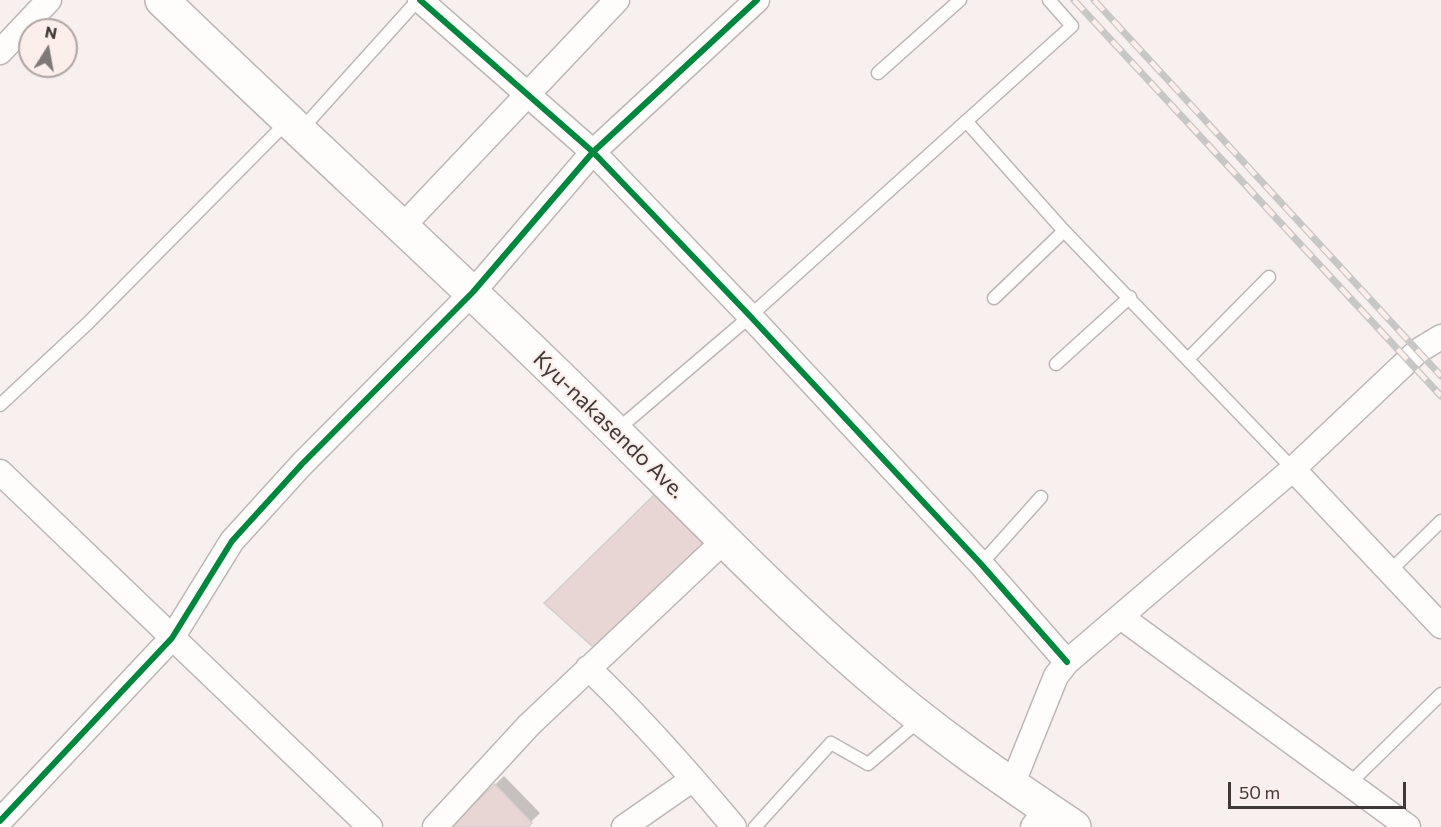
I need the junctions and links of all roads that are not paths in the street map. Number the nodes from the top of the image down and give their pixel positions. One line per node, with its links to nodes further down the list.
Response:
1 (49, 0): 8 (street)
2 (162, 0): 12 (main road, Kyu-nakasendo Ave.)
3 (419, 0): 10 (street); 12 (lane)
4 (617, 0): 10 (street)
5 (757, 0): 13 (street)
6 (960, 0): 9 (lane)
7 (1049, 0): 11 (lane)
8 (0, 52)
9 (878, 73)
10 (527, 95): 13 (street); 14 (street)
11 (966, 121): 15 (lane); 20 (lane)
12 (293, 127): 14 (main road, Kyu-nakasendo Ave.); 24 (lane)
13 (593, 152): 17 (street); 20 (street)
14 (402, 227): 17 (main road, Kyu-nakasendo Ave.)
15 (1064, 231): 18 (lane); 19 (lane)
16 (1269, 277): 22 (lane)
17 (473, 292): 25 (main road, Kyu-nakasendo Ave.); 35 (street)
18 (994, 297)
19 (1130, 297): 22 (lane); 23 (lane)
20 (750, 316): 25 (lane); 31 (street)
21 (1441, 338): 26 (street)
22 (1188, 359): 26 (lane)
23 (1056, 364)
24 (0, 405)
25 (616, 431): 30 (main road, Kyu-nakasendo Ave.)
26 (1293, 469): 32 (street); 33 (street)
27 (0, 471): 35 (street)
28 (1041, 497): 31 (lane)
29 (1441, 521): 32 (lane)
30 (725, 540): 37 (street); 39 (main road, Kyu-nakasendo Ave.)
31 (981, 564): 36 (street)
32 (1390, 571): 34 (street)
33 (1121, 617): 36 (street); 41 (street)
34 (1441, 626)
35 (172, 638): 43 (street); 45 (street)
36 (1067, 662): 42 (street)
37 (588, 668): 40 (street); 46 (street)
38 (1441, 694): 41 (lane)
39 (922, 718): 42 (main road, Kyu-nakasendo Ave.); 49 (lane)
40 (693, 779): 47 (street); 48 (street)
41 (1350, 783): 51 (street)
42 (1012, 785): 44 (main road, Kyu-nakasendo Ave.)
43 (5, 807)
44 (1040, 818): 50 (main road, Kyu-nakasendo Ave.)
45 (370, 827)
46 (435, 827)
47 (624, 827)
48 (734, 827)
49 (755, 827)
50 (1074, 827)
51 (1408, 827)

